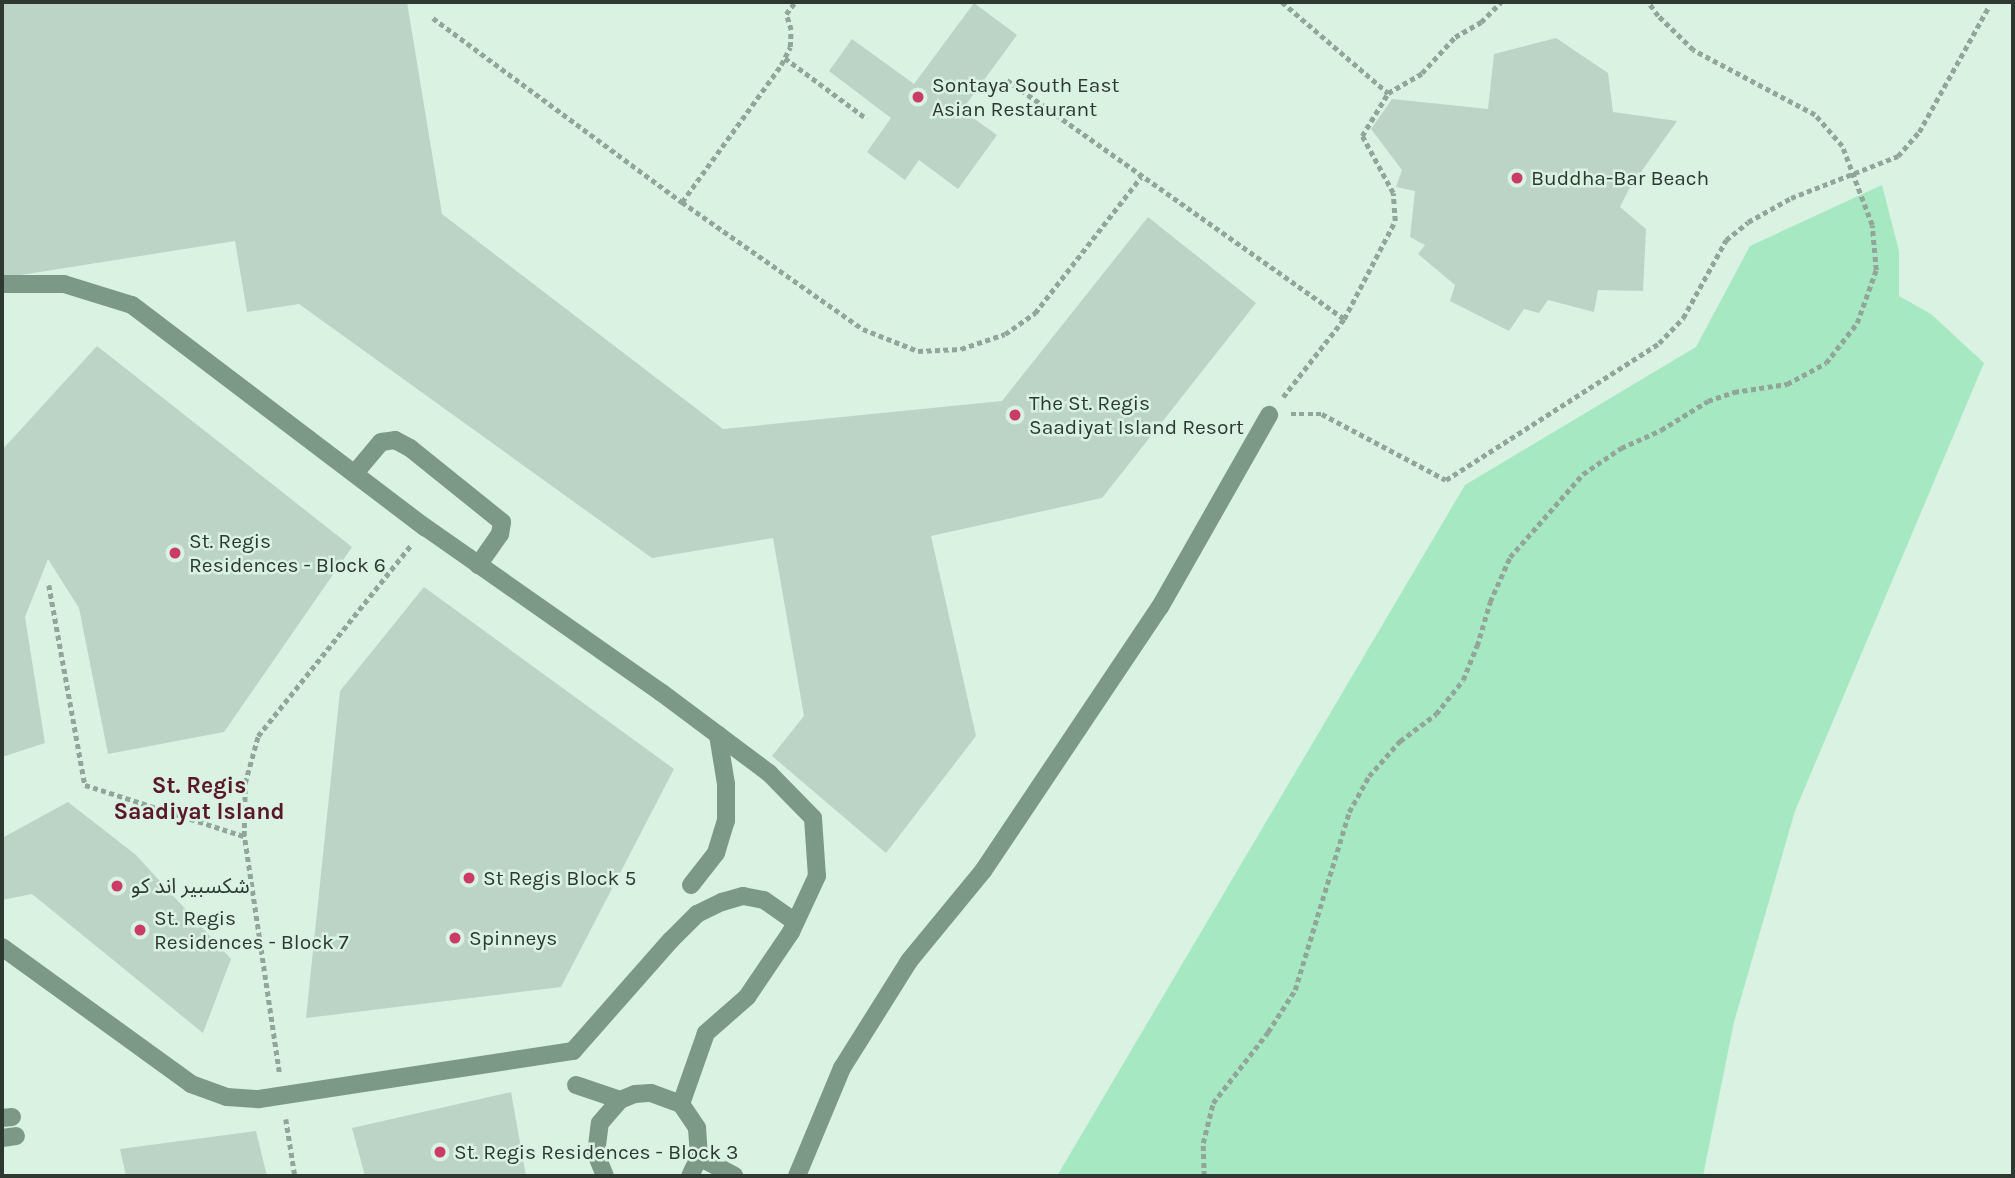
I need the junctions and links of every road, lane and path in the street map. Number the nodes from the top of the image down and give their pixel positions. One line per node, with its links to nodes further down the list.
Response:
1 (795, 2): 7 (path)
2 (1282, 2): 9 (path)
3 (1501, 2): 9 (path)
4 (1648, 2): 11 (path)
5 (1989, 6): 11 (path)
6 (433, 18): 13 (path)
7 (785, 58): 10 (path); 13 (path)
8 (1007, 80): 12 (path)
9 (1388, 93): 15 (path)
10 (867, 119)
11 (1854, 174): 16 (path); 36 (path)
12 (1141, 177): 13 (path); 15 (path)
13 (682, 202)
14 (2, 284): 17 (street)
15 (1343, 319): 16 (path)
16 (1269, 415): 35 (street)
17 (355, 473): 18 (street); 19 (street)
18 (425, 527): 19 (street); 22 (path)
19 (478, 565): 21 (street)
20 (49, 585): 22 (path)
21 (718, 736): 23 (street); 24 (street)
22 (244, 836): 27 (path)
23 (691, 885)
24 (795, 922): 27 (street); 29 (street)
25 (2, 947): 27 (street)
26 (576, 1085): 28 (street)
27 (283, 1096): 32 (path)
28 (620, 1100): 29 (street); 31 (street)
29 (681, 1104): 30 (street)
30 (699, 1157): 33 (street); 34 (street)
31 (601, 1174)
32 (295, 1176)
33 (690, 1176)
34 (734, 1176)
35 (797, 1176)
36 (1204, 1176)

